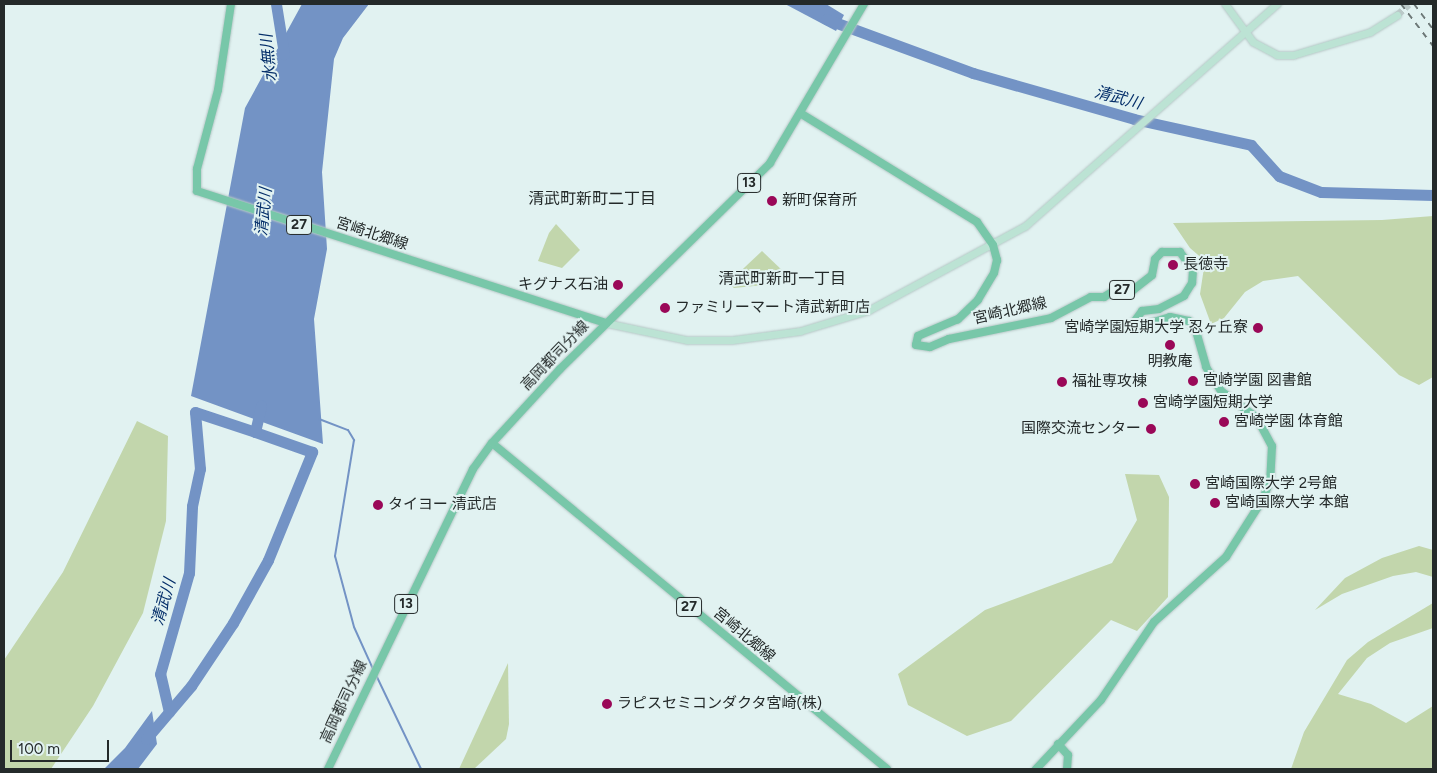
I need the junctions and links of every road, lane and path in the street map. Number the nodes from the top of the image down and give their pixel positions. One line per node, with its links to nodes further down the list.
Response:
1 (231, 4): 9 (main road, 宮崎北郷線 / 27)
2 (864, 4): 7 (main road, 高岡都司分線 / 13)
3 (1225, 4): 6 (street)
4 (1277, 4): 6 (street)
5 (1397, 15): 6 (street)
6 (1244, 31): 8 (street)
7 (800, 113): 8 (main road); 9 (main road, 高岡都司分線 / 13)
8 (993, 245): 9 (street); 11 (main road, 宮崎北郷線 / 27)
9 (606, 323): 10 (main road, 高岡都司分線 / 13)
10 (492, 443): 12 (main road, 高岡都司分線 / 13); 13 (main road, 宮崎北郷線 / 27)
11 (1058, 744): 14 (main road, 宮崎北郷線 / 27); 15 (main road)
12 (328, 769)
13 (887, 769)
14 (1036, 769)
15 (1067, 769)

